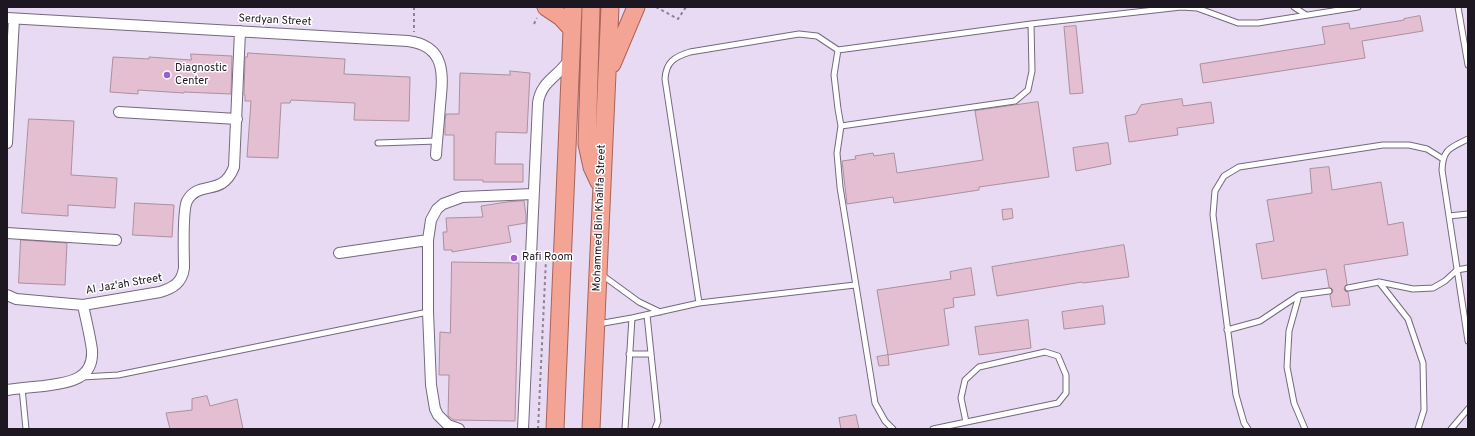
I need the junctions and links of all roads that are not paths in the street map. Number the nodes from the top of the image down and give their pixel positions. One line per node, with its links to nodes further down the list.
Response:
1 (546, 7): 14 (highway)
2 (573, 7): 14 (highway)
3 (591, 7): 29 (highway)
4 (610, 7): 19 (highway, Mohammed Bin Khalifa Street)
5 (636, 7): 19 (highway)
6 (1294, 7): 11 (lane)
7 (1358, 7): 10 (lane)
8 (1458, 7): 18 (lane)
9 (1198, 8): 11 (lane); 13 (lane)
10 (1344, 8): 11 (lane)
11 (1306, 15)
12 (10, 19): 15 (street, Serdyan Street); 25 (street)
13 (1031, 24): 16 (lane); 22 (lane)
14 (572, 29): 17 (highway)
15 (240, 32): 21 (street, Al Jaz'ah Street); 24 (street, Serdyan Street)
16 (838, 50): 22 (lane); 46 (lane)
17 (570, 59): 30 (street); 65 (highway)
18 (1468, 65)
19 (606, 78): 29 (highway, Mohammed Bin Khalifa Street)
20 (119, 112): 21 (street)
21 (237, 119): 47 (street, Al Jaz'ah Street)
22 (841, 126): 41 (lane)
23 (1468, 139): 28 (lane)
24 (437, 141): 26 (lane); 27 (street, Serdyan Street)
25 (7, 143)
26 (378, 143)
27 (436, 155)
28 (1443, 159): 32 (lane); 53 (lane)
29 (602, 188): 39 (highway, Mohammed Bin Khalifa Street)
30 (533, 194): 35 (street); 64 (street)
31 (1468, 214): 32 (lane)
32 (1449, 216): 38 (lane)
33 (7, 233): 34 (street)
34 (116, 240)
35 (428, 240): 36 (street); 48 (street)
36 (339, 253)
37 (1468, 268): 38 (lane)
38 (1456, 270): 40 (lane); 54 (lane)
39 (598, 272): 49 (lane); 52 (highway, Mohammed Bin Khalifa Street)
40 (1379, 282): 42 (lane); 73 (lane)
41 (855, 285): 46 (lane); 69 (lane)
42 (1348, 288)
43 (1329, 291): 45 (lane)
44 (7, 295): 47 (street, Al Jaz'ah Street)
45 (1298, 295): 53 (lane); 72 (lane)
46 (699, 303): 49 (lane)
47 (83, 305): 57 (street)
48 (428, 312): 57 (lane); 63 (street)
49 (660, 312): 50 (lane)
50 (647, 315): 51 (lane); 56 (lane)
51 (632, 318): 52 (lane); 55 (lane)
52 (596, 324): 66 (highway, Mohammed Bin Khalifa Street)
53 (1228, 330): 71 (lane)
54 (1468, 341)
55 (629, 354): 56 (lane); 67 (lane)
56 (651, 354): 68 (lane)
57 (81, 377): 58 (street)
58 (22, 388): 59 (street); 62 (lane)
59 (7, 390)
60 (1468, 409): 74 (lane)
61 (966, 422): 61 (lane); 70 (lane)
62 (26, 429)
63 (459, 429)
64 (523, 429)
65 (555, 429)
66 (591, 429)
67 (625, 429)
68 (655, 429)
69 (893, 429)
70 (933, 429)
71 (1248, 429)
72 (1305, 429)
73 (1418, 429)
74 (1451, 429)

